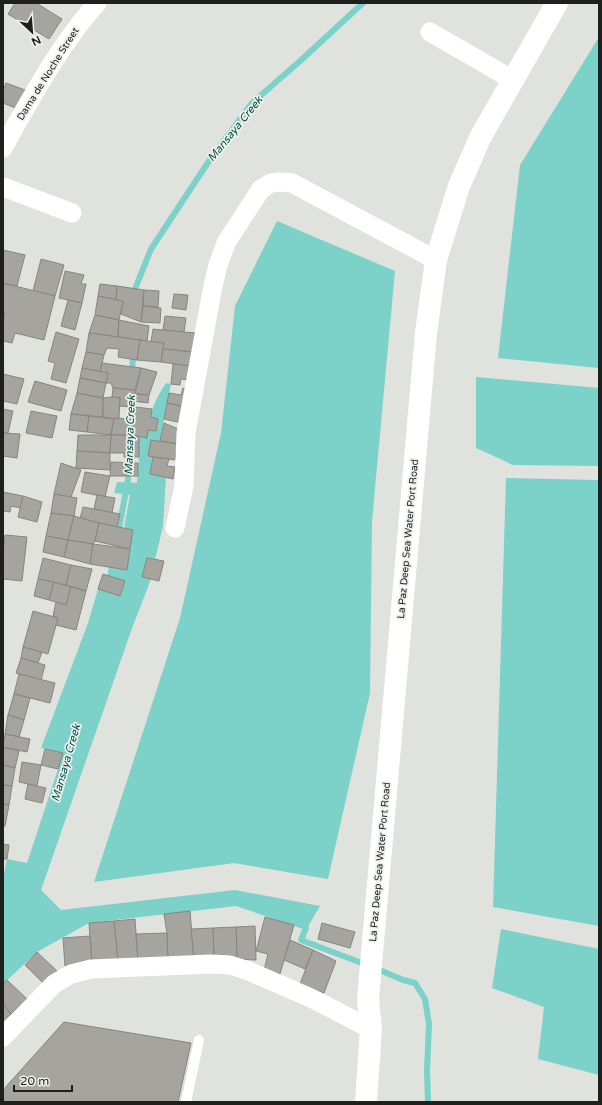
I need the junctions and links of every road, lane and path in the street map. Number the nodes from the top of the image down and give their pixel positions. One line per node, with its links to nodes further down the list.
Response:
1 (97, 3): 5 (street, Dama de Noche Street)
2 (557, 3): 4 (main road, La Paz Deep Sea Water Port Road)
3 (430, 32): 4 (street)
4 (513, 80): 8 (main road, La Paz Deep Sea Water Port Road)
5 (3, 148)
6 (3, 187): 7 (street)
7 (72, 213)
8 (436, 260): 9 (street); 10 (main road, La Paz Deep Sea Water Port Road)
9 (174, 528)
10 (371, 1029): 11 (street); 14 (main road, La Paz Deep Sea Water Port Road)
11 (3, 1037)
12 (199, 1040): 13 (lane)
13 (186, 1102)
14 (366, 1102)

